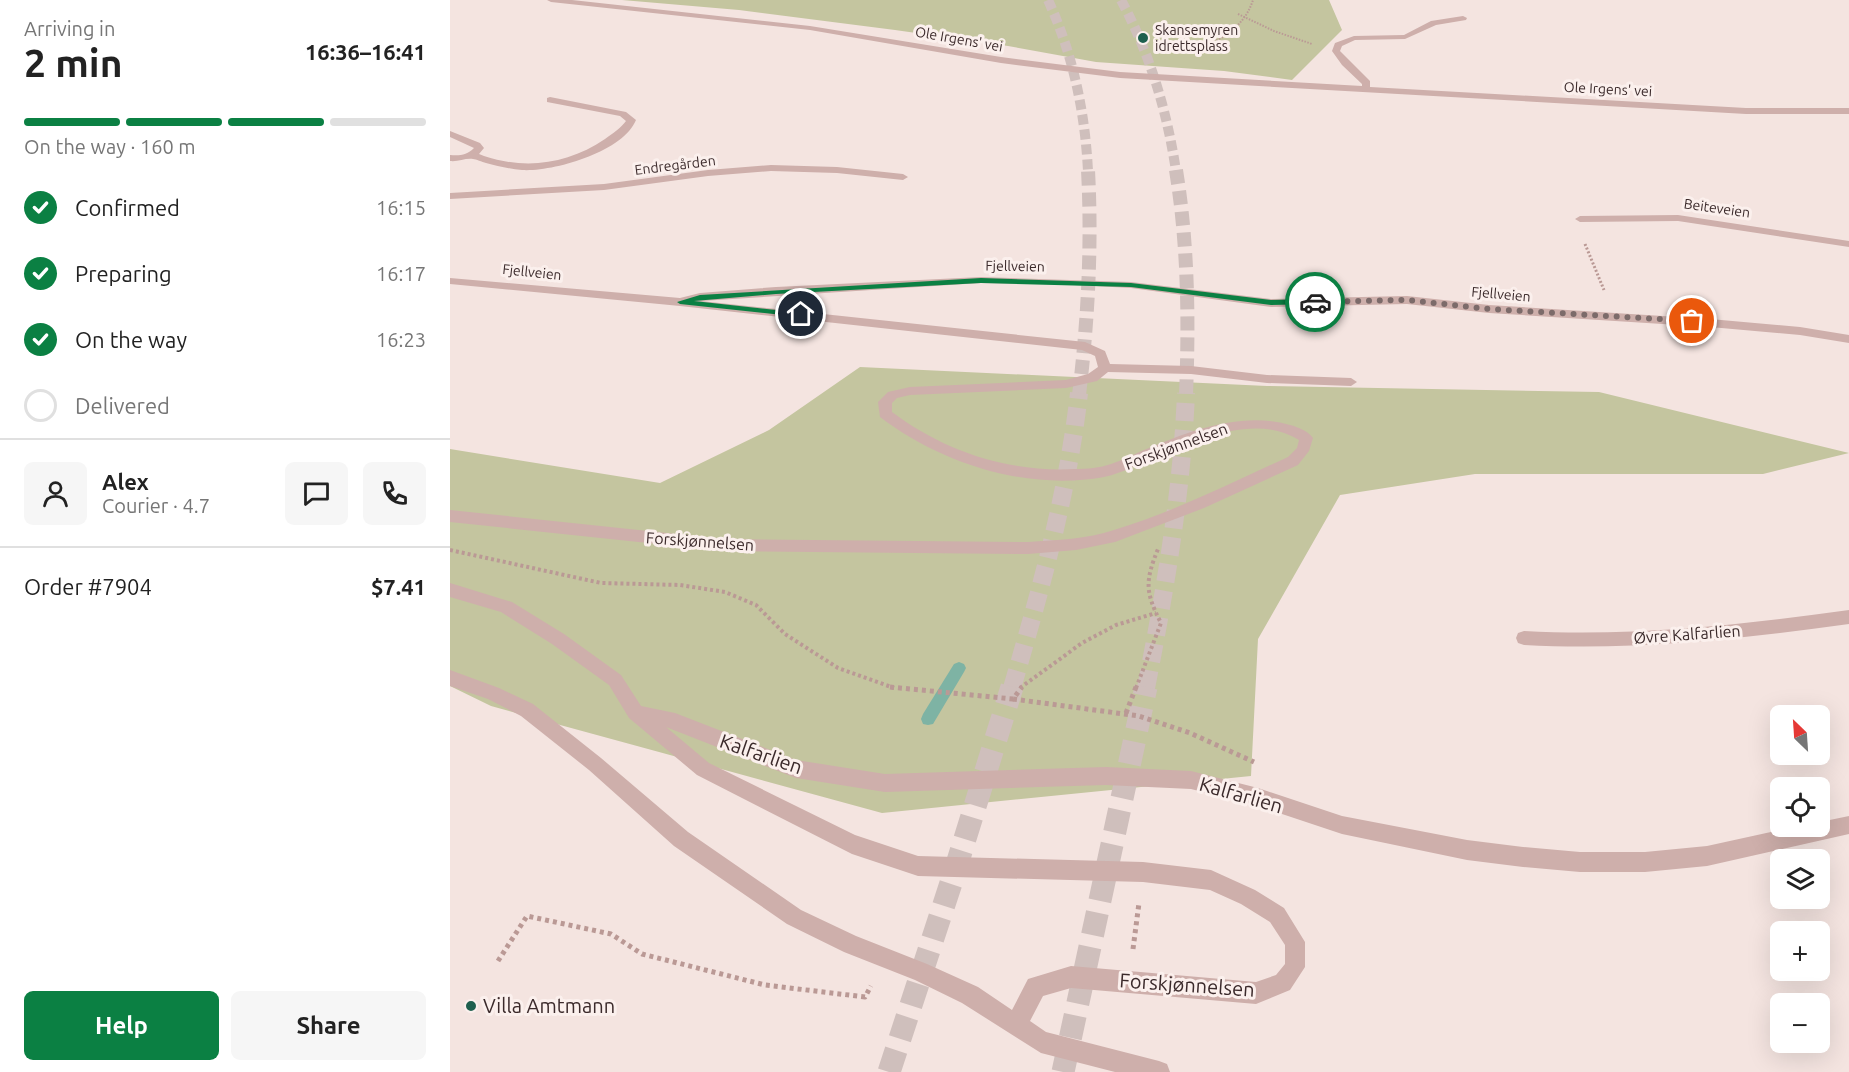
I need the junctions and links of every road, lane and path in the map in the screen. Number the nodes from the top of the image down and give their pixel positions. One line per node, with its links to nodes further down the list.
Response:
1 (551, 0): 7 (street, Ole Irgens' vei)
2 (1253, 0): 4 (path)
3 (1238, 14): 4 (path)
4 (1247, 17): 6 (path)
5 (1463, 18): 6 (street)
6 (1336, 51): 7 (street)
7 (1365, 88): 9 (street, Ole Irgens' vei)
8 (550, 100): 11 (street)
9 (1849, 111)
10 (450, 134): 11 (street)
11 (473, 155): 12 (street)
12 (450, 158)
13 (903, 177): 14 (street, Endregården)
14 (450, 196)
15 (1580, 219): 16 (street, Beiteveien); 19 (path)
16 (1849, 244)
17 (450, 280): 18 (street, Fjellveien)
18 (680, 302): 19 (street, Fjellveien); 21 (street)
19 (1616, 318): 20 (street, Fjellveien)
20 (1849, 339)
21 (1105, 368): 22 (street); 23 (street, Forskjønnelsen)
22 (1351, 382)
23 (450, 516)
24 (450, 550): 31 (path)
25 (1145, 579): 27 (path)
26 (450, 590): 32 (street, Forskjønnelsen)
27 (1156, 613): 31 (path); 33 (path)
28 (1849, 617): 29 (street, Øvre Kalfarlien)
29 (1524, 638)
30 (450, 678): 37 (street)
31 (1013, 699): 33 (path)
32 (635, 712): 35 (street, Kalfarlien); 36 (street, Forskjønnelsen)
33 (1126, 713): 34 (path)
34 (1263, 767)
35 (1849, 825)
36 (1143, 872): 39 (path); 39 (street, Forskjønnelsen)
37 (886, 959): 38 (path); 40 (street)
38 (498, 961)
39 (1129, 982): 40 (street, Forskjønnelsen)
40 (1016, 1025): 41 (street)
41 (1159, 1072)

